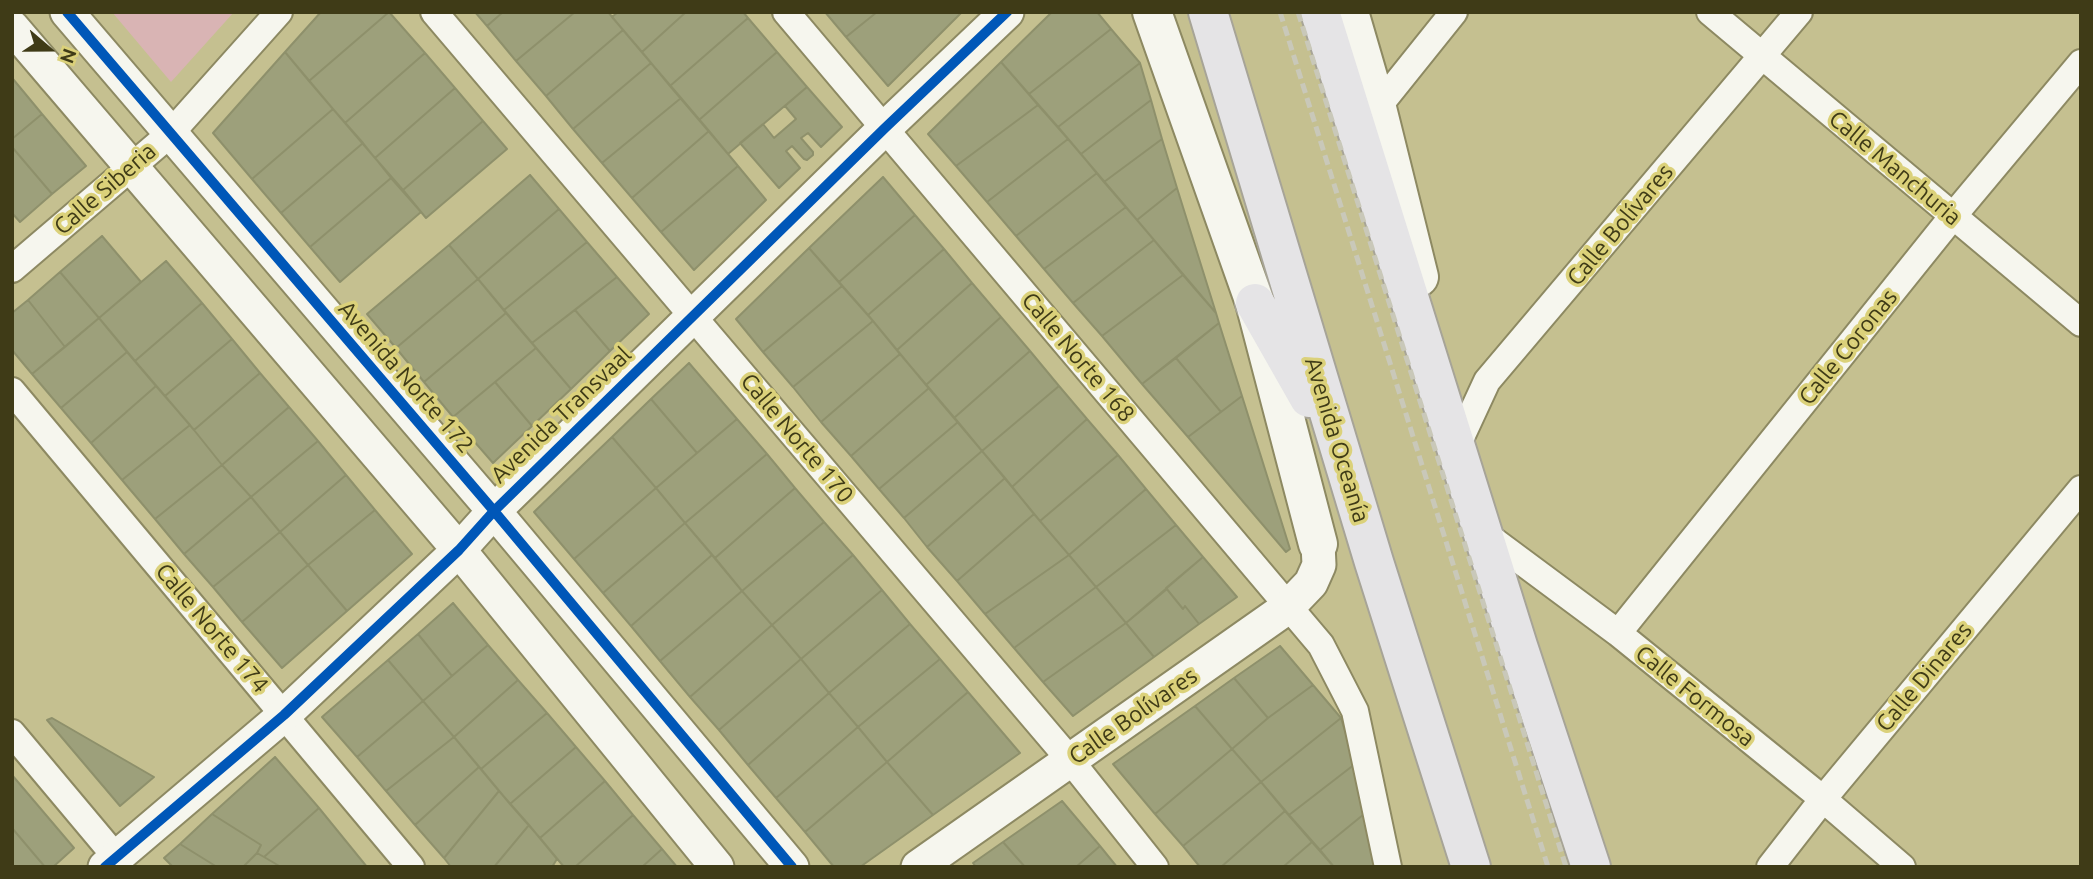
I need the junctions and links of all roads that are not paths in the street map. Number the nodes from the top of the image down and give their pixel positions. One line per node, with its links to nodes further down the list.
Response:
1 (67, 12): 18 (street, Avenida Norte 172)
2 (279, 12): 18 (street, Calle Siberia)
3 (434, 12): 23 (street, Calle Norte 170)
4 (786, 12): 17 (street, Calle Norte 168)
5 (1007, 12): 17 (street, Avenida Transvaal)
6 (1152, 12): 22 (main road, Avenida Oceanía)
7 (1208, 12): 28 (highway, Avenida Oceanía)
8 (1320, 12): 25 (highway)
9 (1349, 12): 16 (main road)
10 (1454, 12): 16 (street)
11 (1710, 12): 14 (street, Calle Manchuria)
12 (1799, 12): 14 (street, Calle Bolívares)
13 (12, 27): 19 (street)
14 (1763, 56): 20 (street, Calle Manchuria); 27 (street, Calle Bolívares)
15 (2081, 63): 20 (street, Calle Coronas)
16 (1377, 108): 25 (main road)
17 (885, 128): 23 (street, Avenida Transvaal); 34 (street, Calle Norte 168)
18 (170, 134): 19 (street, Calle Siberia); 30 (street, Avenida Norte 172)
19 (131, 168): 21 (street, Calle Siberia); 33 (street)
20 (1953, 216): 24 (street, Calle Manchuria); 35 (street, Calle Coronas)
21 (12, 269)
22 (1255, 303): 28 (highway); 32 (main road, Avenida Oceanía)
23 (693, 315): 30 (street, Avenida Transvaal); 38 (street, Calle Norte 170)
24 (2081, 323)
25 (1424, 346): 27 (highway)
26 (12, 391): 36 (street, Calle Norte 174)
27 (1456, 448): 31 (highway)
28 (1343, 457): 47 (highway, Avenida Oceanía)
29 (2081, 489): 39 (street, Calle Dinares)
30 (494, 511): 33 (street, Avenida Transvaal); 43 (street, Avenida Norte 172)
31 (1482, 532): 35 (street, Calle Formosa); 48 (highway)
32 (1318, 544): 34 (street, Calle Bolívares)
33 (459, 550): 36 (street, Avenida Transvaal); 42 (street)
34 (1288, 607): 38 (street, Calle Bolívares); 46 (street, Calle Norte 168)
35 (1618, 633): 39 (street, Calle Formosa)
36 (284, 715): 40 (street, Avenida Transvaal); 41 (street, Calle Norte 174)
37 (12, 733): 40 (street)
38 (1070, 760): 44 (street, Calle Bolívares); 45 (street, Calle Norte 170)
39 (1823, 799): 49 (street, Calle Dinares); 50 (street, Calle Formosa)
40 (111, 862)
41 (411, 867)
42 (717, 867)
43 (792, 867)
44 (918, 867)
45 (1156, 867)
46 (1388, 867)
47 (1471, 867)
48 (1591, 867)
49 (1770, 867)
50 (1902, 867)

